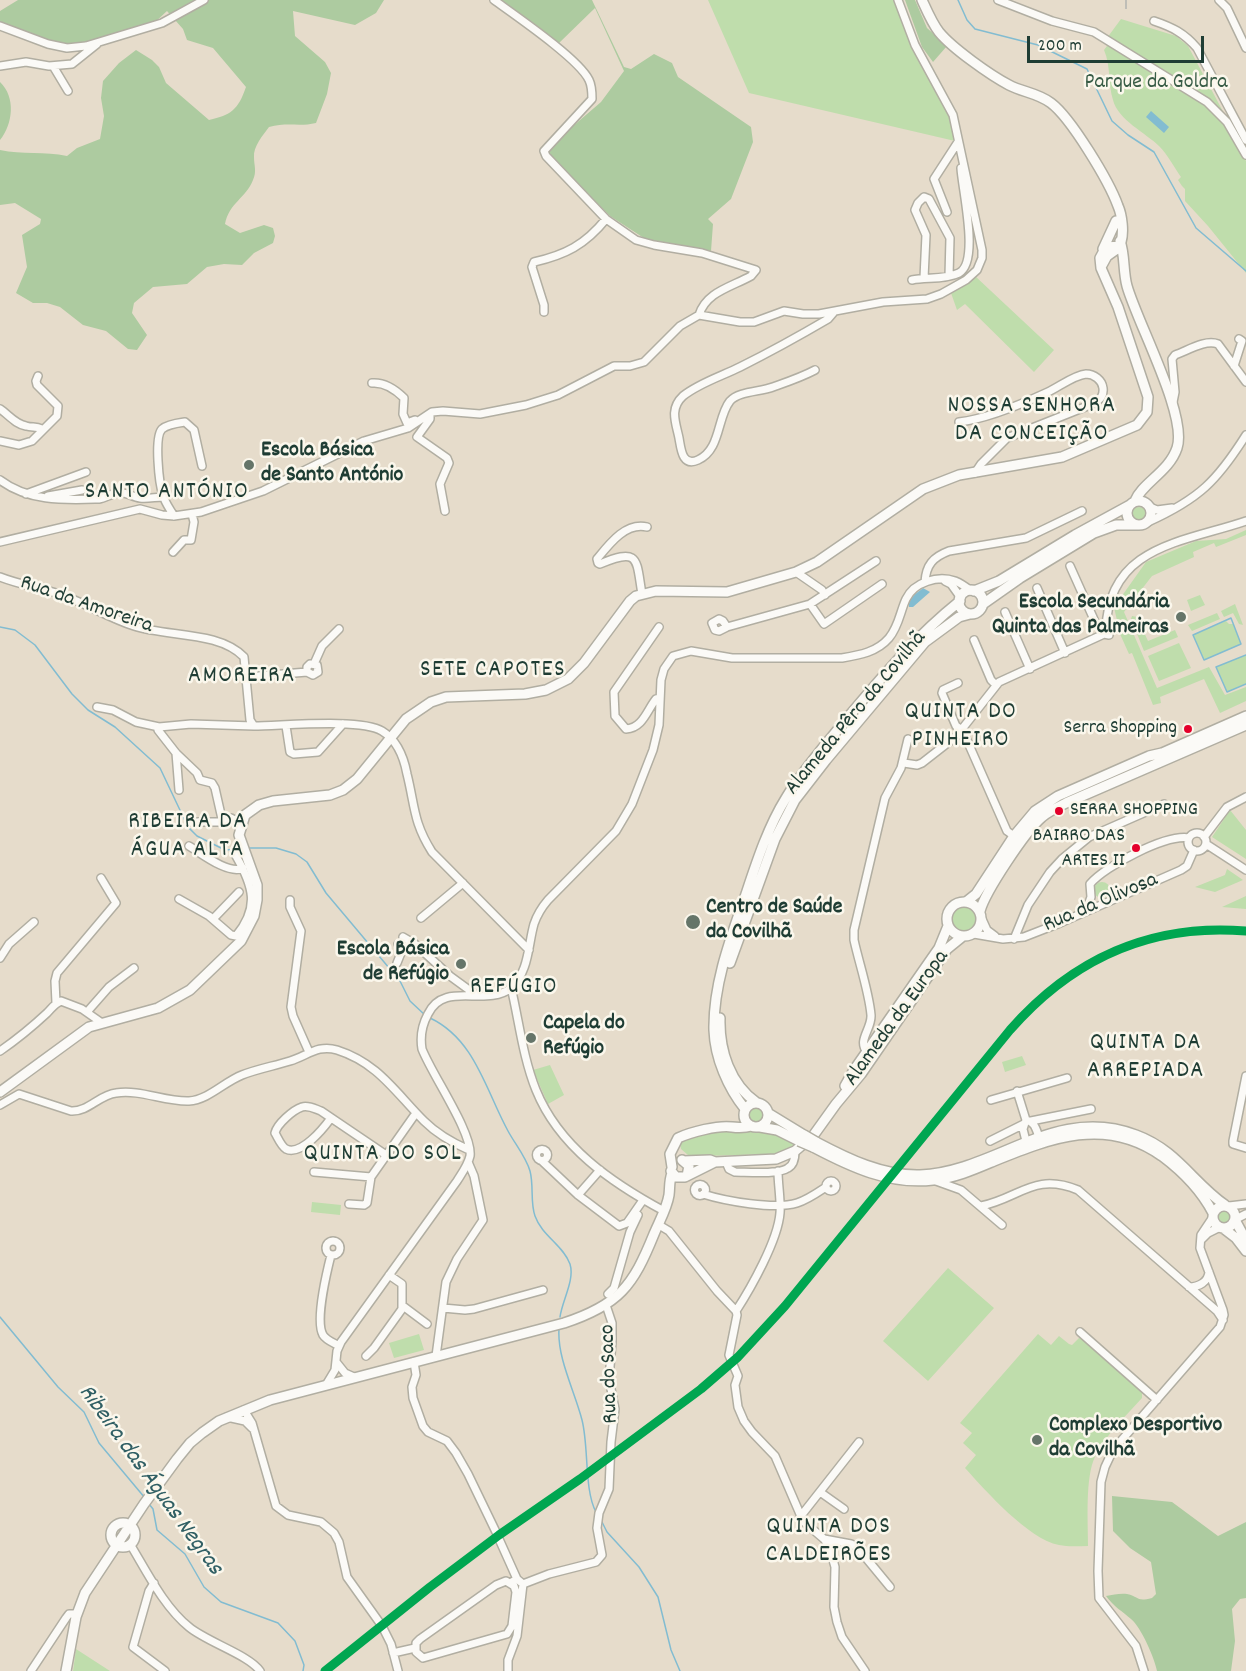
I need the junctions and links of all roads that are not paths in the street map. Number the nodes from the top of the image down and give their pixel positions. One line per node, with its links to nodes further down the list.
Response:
1 (204, 0): 9 (street)
2 (494, 0): 19 (street)
3 (898, 0): 15 (street)
4 (922, 0): 17 (main road)
5 (998, 0): 16 (street)
6 (1219, 0): 10 (street)
7 (1154, 21): 14 (street)
8 (0, 26): 9 (street)
9 (99, 43): 12 (street)
10 (1246, 48)
11 (0, 66): 12 (street)
12 (53, 66): 13 (street)
13 (68, 91)
14 (1246, 140)
15 (959, 145): 18 (street); 25 (street); 29 (street)
16 (1246, 155)
17 (1116, 201): 20 (main road); 21 (main road)
18 (947, 212)
19 (606, 219): 28 (street); 30 (street)
20 (1116, 221): 21 (main road); 22 (main road)
21 (1121, 244): 22 (main road); 23 (main road); 24 (main road, Alameda Pêro da Covilhã)
22 (1103, 249): 23 (main road)
23 (1103, 264): 24 (main road); 46 (main road)
24 (1124, 265): 37 (main road, Alameda Pêro da Covilhã)
25 (949, 276): 26 (street); 26 (street)
26 (924, 278): 27 (street)
27 (912, 280)
28 (544, 312)
29 (834, 312): 30 (street); 33 (street)
30 (699, 315): 39 (street)
31 (1239, 339): 32 (street)
32 (1234, 366): 35 (street); 37 (street)
33 (815, 370)
34 (38, 376): 41 (street)
35 (1246, 382)
36 (372, 383): 39 (street)
37 (1173, 405): 52 (main road, Alameda Pêro da Covilhã)
38 (0, 409): 41 (street)
39 (431, 413): 54 (street); 56 (street)
40 (958, 422): 46 (street)
41 (42, 429): 43 (street)
42 (1246, 435): 53 (street)
43 (0, 441)
44 (202, 466): 50 (street)
45 (86, 472): 49 (street)
46 (975, 473): 66 (main road)
47 (0, 480): 49 (street)
48 (82, 490): 51 (street)
49 (26, 494): 51 (street)
50 (163, 497): 51 (street); 57 (street)
51 (46, 498)
52 (1140, 504): 53 (street); 59 (main road); 60 (main road); 72 (main road, Alameda Pêro da Covilhã)
53 (1175, 508): 59 (street)
54 (445, 511)
55 (1082, 511): 69 (street)
56 (192, 514): 57 (street); 63 (street)
57 (174, 516): 62 (street)
58 (1246, 521): 83 (street)
59 (1148, 522): 60 (main road, Alameda Pêro da Covilhã)
60 (1136, 525): 77 (main road, Alameda Pêro da Covilhã)
61 (647, 527): 73 (street)
62 (0, 542)
63 (172, 552)
64 (876, 561): 74 (street)
65 (1070, 566): 83 (street)
66 (796, 572): 73 (main road); 74 (street)
67 (0, 577): 87 (street, Rua da Amoreira)
68 (942, 580): 69 (street); 72 (street); 75 (street)
69 (925, 582): 90 (street)
70 (882, 584): 76 (street)
71 (1037, 588): 85 (street)
72 (973, 591): 75 (main road, Alameda Pêro da Covilhã); 77 (main road)
73 (642, 594): 99 (main road)
74 (825, 595): 76 (street)
75 (960, 599): 79 (main road); 160 (main road, Alameda Pêro da Covilhã)
76 (810, 604): 81 (street)
77 (983, 604): 79 (main road, Alameda Pêro da Covilhã)
78 (1005, 612): 86 (street)
79 (970, 614): 156 (main road, Alameda Pêro da Covilhã)
80 (659, 627): 90 (street)
81 (727, 627)
82 (339, 629): 87 (street)
83 (1105, 632): 85 (street)
84 (974, 639): 89 (street)
85 (1065, 653): 86 (street)
86 (1030, 669): 89 (street)
87 (247, 677): 95 (street, Rua da Amoreira)
88 (958, 683): 98 (street)
89 (996, 685): 98 (street)
90 (660, 698): 139 (street)
91 (97, 706): 97 (street)
92 (1246, 716): 109 (main road, Alameda da Europa)
93 (343, 724): 96 (street); 96 (street); 99 (street)
94 (1246, 725): 126 (main road, Alameda da Europa)
95 (254, 726): 96 (street); 97 (street)
96 (286, 726)
97 (159, 727): 101 (street)
98 (962, 731): 102 (street); 109 (street)
99 (391, 737): 108 (main road); 118 (street)
100 (908, 739): 102 (street)
101 (176, 753): 103 (street); 106 (street)
102 (903, 763): 150 (street)
103 (179, 790)
104 (1246, 797): 111 (street)
105 (1164, 804): 128 (street)
106 (224, 820): 107 (street); 108 (street)
107 (191, 822)
108 (242, 824): 113 (main road)
109 (1014, 836): 123 (main road, Alameda da Europa)
110 (1189, 838): 111 (street); 114 (street); 120 (street)
111 (1205, 841): 114 (street); 116 (street)
112 (189, 846): 115 (street)
113 (244, 850): 115 (street); 147 (main road)
114 (1194, 850): 124 (street, Rua da Olivosa)
115 (243, 868): 129 (street)
116 (1246, 870)
117 (101, 878): 145 (street)
118 (463, 883): 127 (street); 139 (street)
119 (239, 891): 129 (street)
120 (1091, 897): 124 (street); 125 (street)
121 (178, 899): 129 (street)
122 (290, 900): 149 (street)
123 (966, 902): 126 (main road); 131 (main road, Alameda da Europa)
124 (1106, 903): 125 (street, Rua da Olivosa)
125 (1086, 912): 132 (street, Rua da Olivosa)
126 (981, 915): 133 (main road, Alameda da Europa); 136 (street)
127 (421, 918)
128 (1023, 918): 132 (street); 137 (street)
129 (213, 919)
130 (34, 922): 140 (street)
131 (948, 926): 134 (main road, Alameda da Europa); 150 (main road, Alameda da Europa)
132 (1035, 933): 137 (street, Rua da Olivosa)
133 (974, 934): 134 (main road, Alameda da Europa); 136 (street, Rua da Olivosa)
134 (963, 936): 157 (main road, Alameda da Europa)
135 (403, 937): 138 (street)
136 (997, 937): 137 (street, Rua da Olivosa)
137 (1014, 939)
138 (414, 943): 141 (street); 144 (street)
139 (530, 950): 143 (street)
140 (0, 958)
141 (397, 963)
142 (134, 968): 146 (street)
143 (511, 987): 144 (street); 181 (street)
144 (476, 995): 173 (street)
145 (56, 1003): 146 (street); 148 (street)
146 (87, 1012): 147 (street)
147 (102, 1023): 154 (main road)
148 (0, 1051)
149 (309, 1052): 158 (street); 161 (street)
150 (867, 1052): 157 (main road, Alameda da Europa)
151 (1246, 1077): 172 (street)
152 (1066, 1078): 153 (street)
153 (1017, 1091): 155 (street); 164 (street)
154 (0, 1092)
155 (991, 1100)
156 (757, 1103): 160 (main road); 162 (main road, Alameda Pêro da Covilhã)
157 (836, 1104): 174 (main road, Alameda da Europa)
158 (0, 1105)
159 (1091, 1109): 164 (street)
160 (745, 1112): 165 (main road, Alameda Pêro da Covilhã); 166 (main road)
161 (416, 1113): 173 (street); 175 (street)
162 (768, 1113): 165 (main road); 168 (main road, Alameda Pêro da Covilhã)
163 (331, 1118): 163 (street); 175 (street)
164 (1027, 1122): 167 (street); 169 (street); 170 (street)
165 (756, 1126): 166 (main road); 168 (main road, Alameda Pêro da Covilhã)
166 (732, 1127): 171 (main road)
167 (1039, 1137): 170 (main road, Alameda Pêro da Covilhã); 200 (main road, Alameda Pêro da Covilhã)
168 (802, 1138): 188 (main road, Alameda Pêro da Covilhã, bridge)
169 (990, 1141)
170 (1026, 1141): 188 (main road, Alameda Pêro da Covilhã)
171 (674, 1146): 176 (main road); 182 (main road)
172 (1246, 1148)
173 (469, 1150): 178 (street)
174 (795, 1151): 180 (main road, Alameda da Europa); 183 (street)
175 (386, 1155): 186 (street)
176 (682, 1160): 179 (main road, Alameda da Europa); 182 (main road); 187 (main road)
177 (542, 1161): 194 (street)
178 (468, 1162): 213 (street); 219 (street)
179 (715, 1162): 180 (main road, Alameda da Europa); 187 (main road, Alameda da Europa)
180 (726, 1162): 183 (street)
181 (600, 1170): 194 (street); 195 (street)
182 (672, 1170): 187 (main road); 192 (main road)
183 (778, 1171): 197 (street)
184 (314, 1172): 186 (street)
185 (955, 1175): 189 (main road, Alameda Pêro da Covilhã); 191 (street); 203 (main road, Alameda Pêro da Covilhã)
186 (371, 1177): 196 (street)
187 (685, 1177): 192 (main road)
188 (902, 1177): 189 (main road, Alameda Pêro da Covilhã)
189 (933, 1180): 191 (street)
190 (826, 1187): 197 (street)
191 (961, 1190): 199 (street)
192 (669, 1193): 201 (main road)
193 (703, 1194): 197 (street)
194 (578, 1195): 195 (street)
195 (642, 1202): 201 (street); 216 (street, Rua do Saco)
196 (349, 1204)
197 (779, 1204): 220 (street)
198 (1246, 1204): 200 (street)
199 (981, 1206): 206 (street); 214 (street)
200 (1227, 1206): 203 (main road); 204 (main road)
201 (663, 1211): 205 (main road)
202 (1246, 1214): 204 (street)
203 (1213, 1215): 207 (main road); 209 (street)
204 (1235, 1219): 207 (main road); 208 (main road)
205 (658, 1225): 217 (main road); 220 (street)
206 (1002, 1225)
207 (1221, 1228): 209 (street); 210 (main road)
208 (1246, 1240)
209 (1200, 1241): 212 (street)
210 (1246, 1251)
211 (331, 1255): 224 (street)
212 (1209, 1272): 214 (street); 221 (street)
213 (389, 1275): 218 (street); 224 (street)
214 (1188, 1287): 221 (street)
215 (543, 1290): 219 (street)
216 (608, 1294)
217 (606, 1305): 226 (main road); 245 (street, Rua do Saco)
218 (403, 1306): 222 (street); 225 (street)
219 (443, 1308): 226 (street)
220 (736, 1311): 240 (street)
221 (1223, 1320): 232 (street)
222 (427, 1324)
223 (1080, 1332): 232 (street)
224 (339, 1346): 228 (street)
225 (366, 1356)
226 (436, 1356): 227 (main road)
227 (414, 1362): 229 (main road); 245 (street)
228 (338, 1367): 229 (street); 230 (street); 231 (street)
229 (354, 1377): 230 (main road)
230 (341, 1381): 231 (main road)
231 (326, 1385): 233 (main road)
232 (1157, 1400): 260 (street)
233 (259, 1403): 234 (main road); 236 (street)
234 (244, 1410): 235 (main road); 236 (street)
235 (227, 1418): 236 (street); 241 (main road)
236 (250, 1424): 252 (street)
237 (858, 1442): 238 (street)
238 (820, 1492): 239 (street); 240 (street)
239 (844, 1509)
240 (801, 1517): 242 (street)
241 (130, 1525): 243 (main road); 244 (main road)
242 (824, 1539): 247 (street); 259 (street)
243 (130, 1544): 244 (main road); 246 (street)
244 (117, 1545): 250 (main road)
245 (517, 1582): 251 (street); 251 (street); 258 (street)
246 (154, 1583): 248 (street); 249 (street)
247 (890, 1587)
248 (166, 1600): 249 (street); 256 (street)
249 (146, 1602): 255 (street)
250 (76, 1614): 253 (street); 254 (main road)
251 (415, 1648): 252 (street)
252 (393, 1653): 257 (street)
253 (31, 1671)
254 (66, 1671)
255 (165, 1671)
256 (260, 1671)
257 (398, 1671)
258 (508, 1671)
259 (865, 1671)
260 (1144, 1671)

